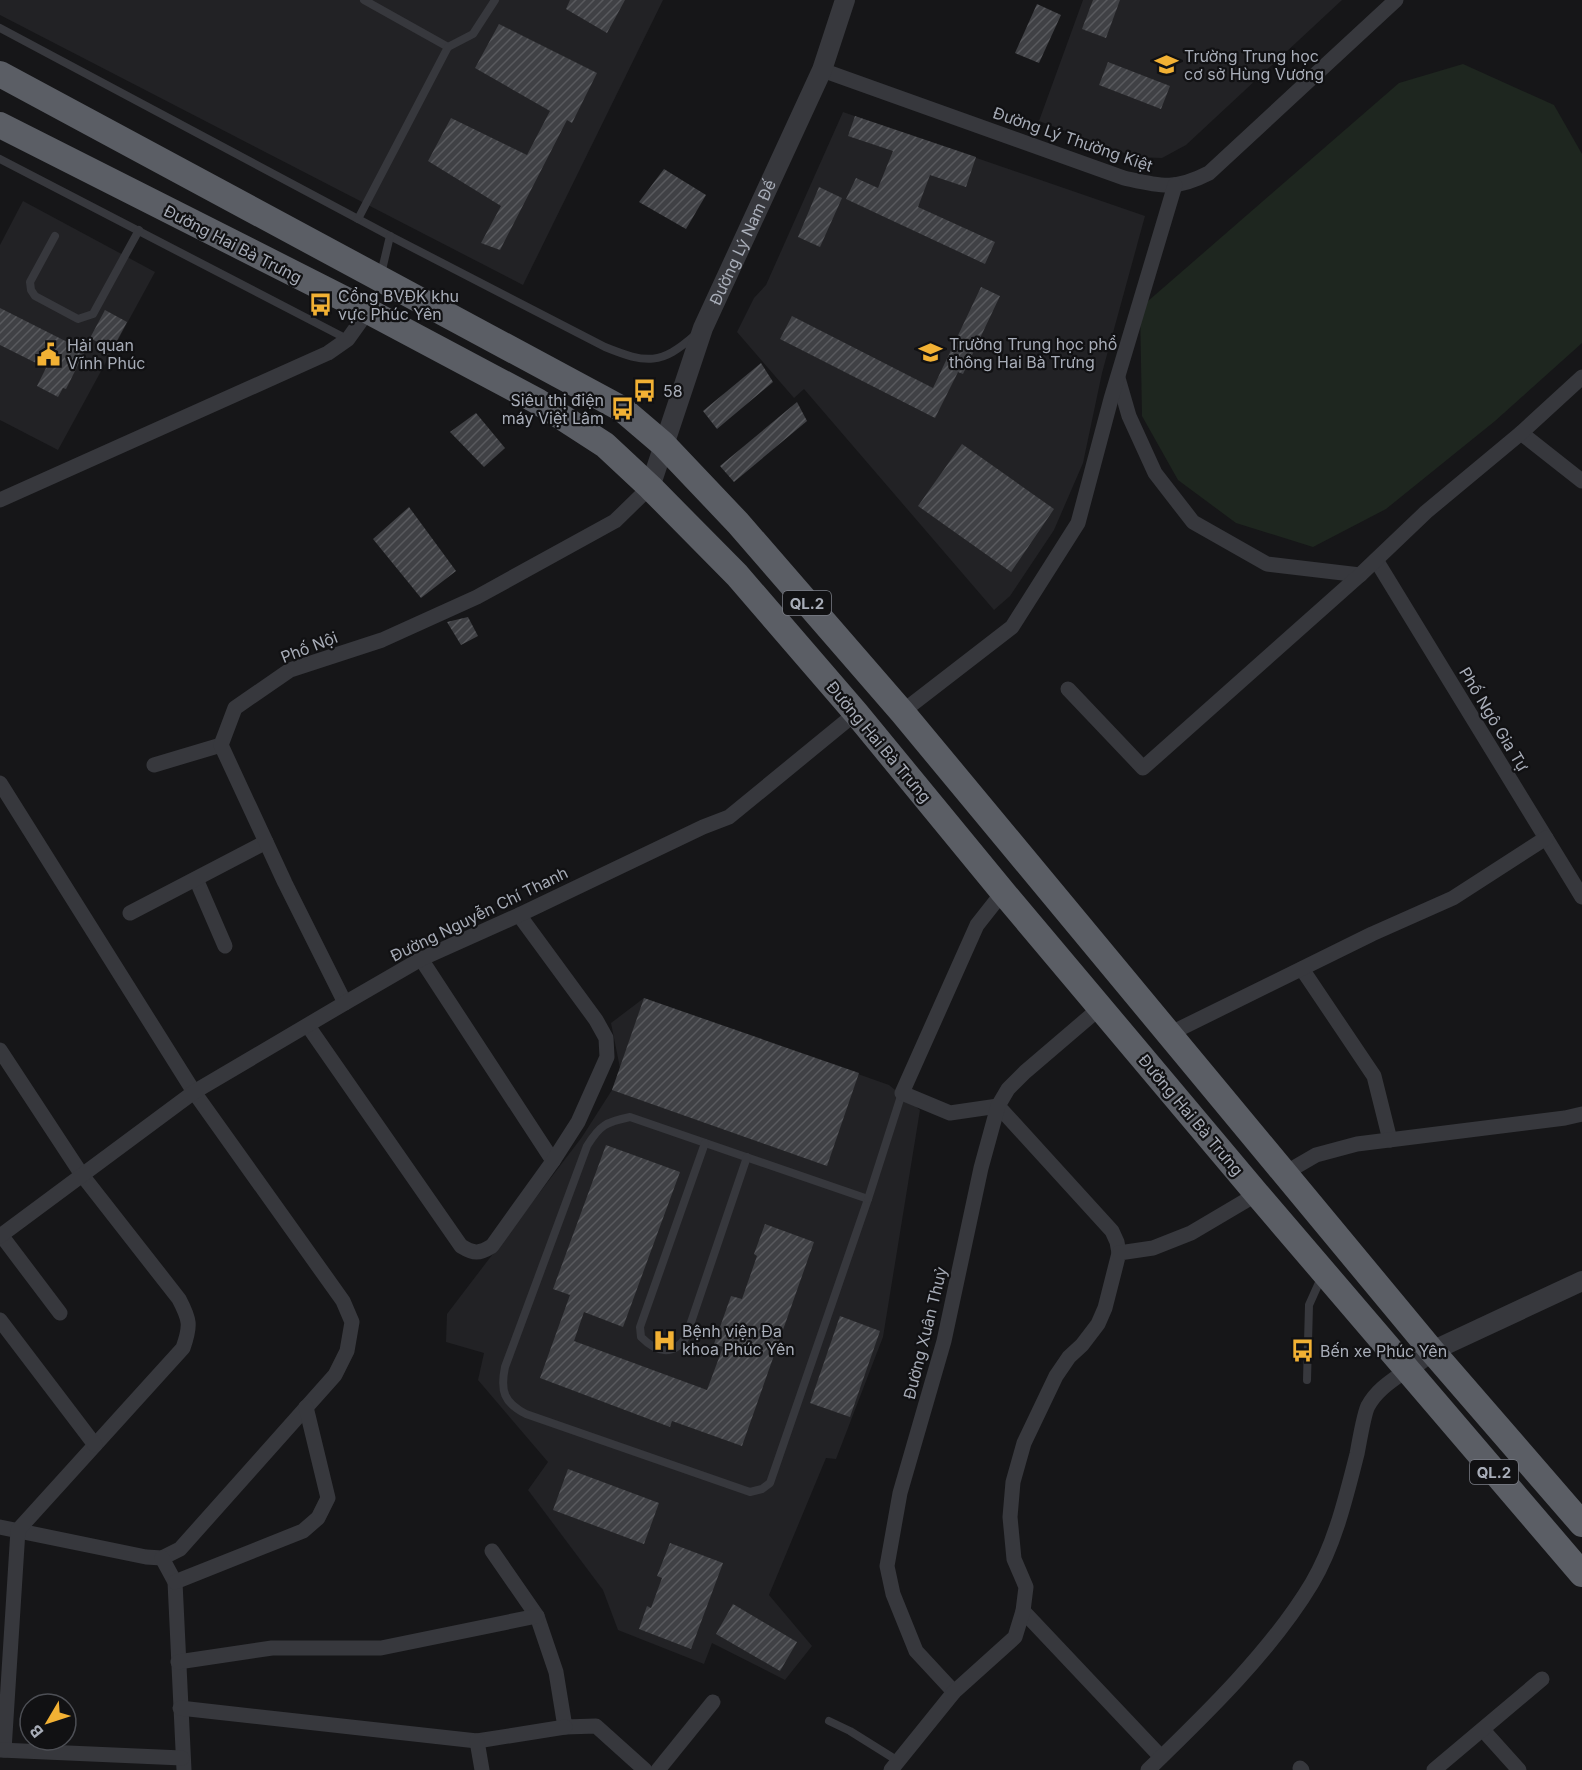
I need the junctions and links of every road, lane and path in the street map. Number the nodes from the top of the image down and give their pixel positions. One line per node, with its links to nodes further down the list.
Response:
1 (363, 0): 6 (lane)
2 (495, 0): 6 (lane)
3 (844, 0): 7 (street, Đường Lý Nam Đế)
4 (1396, 0): 11 (street, Đường Lý Thường Kiệt)
5 (0, 28): 12 (lane)
6 (448, 47): 12 (lane)
7 (822, 70): 11 (street, Đường Lý Thường Kiệt); 18 (street, Đường Lý Nam Đế)
8 (0, 74): 16 (highway, QL.2)
9 (0, 125): 17 (highway, Đường Hai Bà Trưng / QL.2)
10 (0, 159): 13 (lane)
11 (1175, 185): 21 (street)
12 (358, 219): 15 (lane)
13 (139, 230): 14 (lane); 19 (lane)
14 (55, 236)
15 (390, 236): 16 (lane); 18 (lane)
16 (381, 278): 17 (highway); 23 (highway, QL.2)
17 (368, 311): 19 (street); 25 (highway, Đường Hai Bà Trưng / QL.2)
18 (703, 328): 23 (street, Đường Lý Nam Đế)
19 (348, 339): 26 (street)
20 (1582, 377): 22 (street)
21 (1118, 378): 28 (street); 30 (street)
22 (1521, 433): 24 (street); 27 (street)
23 (663, 444): 25 (street, Đường Lý Nam Đế); 30 (highway, QL.2)
24 (1582, 481)
25 (650, 487): 31 (highway, Đường Hai Bà Trưng / QL.2); 32 (street, Phố Nội)
26 (0, 500)
27 (1376, 560): 28 (street); 35 (street, Phố Ngô Gia Tự)
28 (1360, 575): 29 (street)
29 (1068, 689)
30 (902, 712): 37 (highway, QL.2)
31 (856, 714): 39 (highway, Đường Hai Bà Trưng / QL.2); 42 (street, Đường Nguyễn Chí Thanh)
32 (221, 745): 33 (street); 36 (street)
33 (154, 765)
34 (0, 783): 51 (street)
35 (1546, 838): 40 (street, Phố Ngô Gia Tự); 45 (street)
36 (266, 842): 38 (street); 46 (street)
37 (1031, 867): 39 (highway); 49 (highway, QL.2)
38 (196, 879): 41 (street); 43 (street)
39 (1002, 892): 47 (highway, Đường Hai Bà Trưng / QL.2); 52 (street)
40 (1582, 897)
41 (130, 913)
42 (519, 915): 44 (street, Đường Nguyễn Chí Thanh); 58 (street)
43 (225, 946)
44 (421, 960): 46 (street, Đường Nguyễn Chí Thanh); 58 (street)
45 (1302, 969): 49 (street); 55 (street)
46 (345, 1003): 48 (street, Đường Nguyễn Chí Thanh)
47 (1101, 1007): 53 (street, Đường Xuân Thuỷ); 61 (highway, Đường Hai Bà Trưng / QL.2)
48 (308, 1026): 51 (street, Đường Nguyễn Chí Thanh); 58 (street)
49 (1169, 1034): 59 (highway, QL.2)
50 (1, 1054): 60 (street)
51 (194, 1092): 60 (street, Đường Nguyễn Chí Thanh); 72 (street)
52 (902, 1093): 53 (street); 62 (lane)
53 (998, 1106): 64 (street); 85 (street, Đường Xuân Thuỷ)
54 (1582, 1114): 55 (street)
55 (1390, 1140): 59 (street)
56 (705, 1143): 57 (lane); 57 (lane); 62 (lane)
57 (747, 1158): 62 (lane)
58 (553, 1161)
59 (1285, 1173): 69 (highway, QL.2)
60 (82, 1175): 63 (street, Đường Nguyễn Chí Thanh); 73 (street)
61 (1257, 1194): 64 (street); 65 (highway, Đường Hai Bà Trưng / QL.2)
62 (868, 1199)
63 (0, 1235): 67 (street)
64 (1119, 1252): 81 (street)
65 (1324, 1272): 70 (highway, Đường Hai Bà Trưng / QL.2); 71 (lane)
66 (1582, 1281): 69 (street)
67 (60, 1313)
68 (0, 1320): 73 (street)
69 (1432, 1351): 70 (street); 74 (highway, QL.2)
70 (1408, 1369): 79 (highway, Đường Hai Bà Trưng / QL.2); 93 (street)
71 (1307, 1380)
72 (306, 1407): 78 (street); 80 (street)
73 (95, 1445): 76 (street)
74 (1582, 1524)
75 (0, 1527): 76 (street)
76 (18, 1530): 78 (street); 92 (street)
77 (492, 1551): 82 (street)
78 (162, 1558): 80 (street)
79 (1582, 1574)
80 (175, 1582): 83 (street)
81 (1023, 1611): 85 (street); 93 (street)
82 (537, 1616): 83 (street); 89 (street)
83 (178, 1662): 87 (street)
84 (1542, 1679): 90 (street)
85 (954, 1692): 95 (street)
86 (713, 1702): 98 (street)
87 (180, 1708): 91 (street); 94 (street)
88 (829, 1721): 95 (lane)
89 (565, 1727): 91 (street); 97 (street)
90 (1483, 1730): 100 (street); 101 (street)
91 (477, 1741): 96 (street)
92 (2, 1750): 94 (street)
93 (1161, 1757): 99 (street)
94 (183, 1764)
95 (895, 1766)
96 (482, 1770)
97 (645, 1770)
98 (658, 1770)
99 (1148, 1770)
100 (1434, 1770)
101 (1519, 1770)

